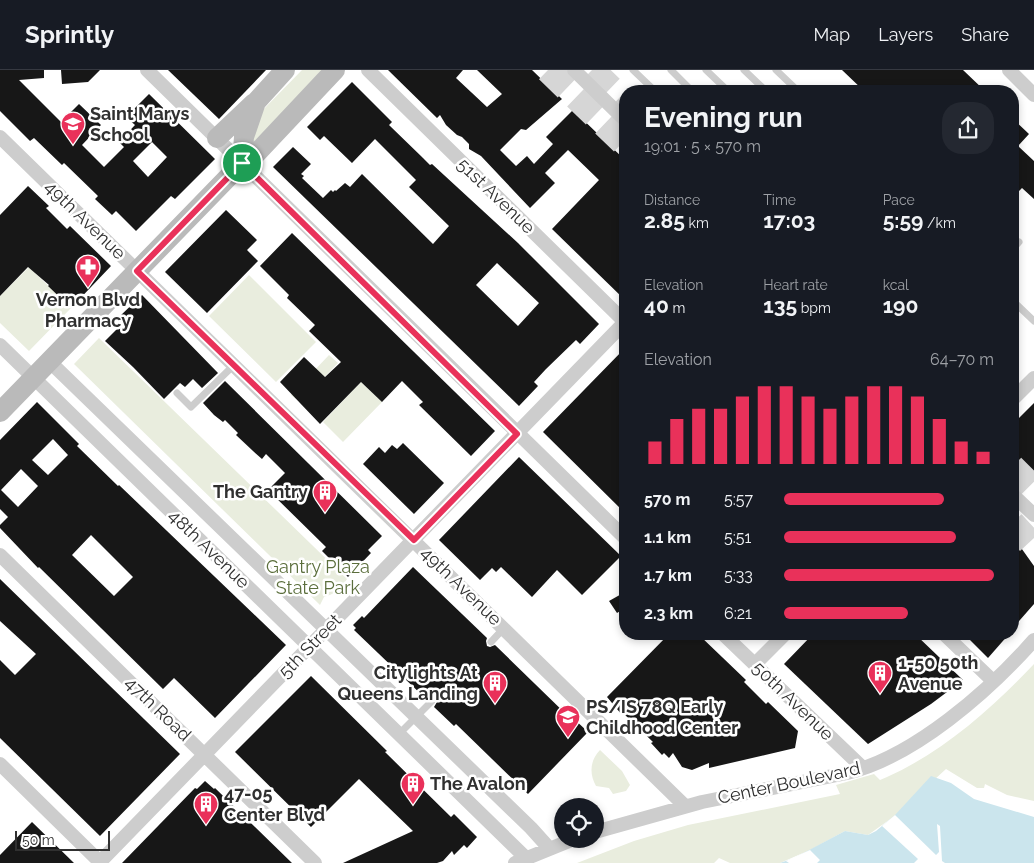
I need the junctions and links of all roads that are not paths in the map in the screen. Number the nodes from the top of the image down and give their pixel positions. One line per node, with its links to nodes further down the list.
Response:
1 (147, 70): 21 (street)
2 (285, 70): 18 (main road)
3 (335, 70): 22 (main road)
4 (368, 70): 25 (street, 51st Avenue)
5 (574, 70): 19 (street)
6 (633, 70): 12 (lane)
7 (671, 70): 13 (lane)
8 (706, 70): 14 (lane)
9 (744, 70): 15 (lane)
10 (776, 70): 16 (lane)
11 (1009, 70): 17 (street)
12 (649, 85)
13 (686, 85)
14 (722, 85)
15 (760, 85)
16 (792, 85)
17 (1034, 94)
18 (256, 102): 21 (main road); 22 (main road)
19 (619, 114)
20 (0, 137): 23 (street, 49th Avenue)
21 (216, 138): 22 (street)
22 (242, 163): 23 (main road); 36 (street)
23 (137, 271): 29 (main road); 30 (street, 49th Avenue)
24 (1019, 307): 26 (lane)
25 (619, 316)
26 (1034, 322)
27 (619, 328): 36 (street, 5th Street)
28 (0, 345): 31 (street, 48th Avenue)
29 (50, 361): 31 (main road); 43 (street, 48th Avenue)
30 (234, 365): 33 (lane); 40 (street, 49th Avenue)
31 (33, 377): 35 (main road); 49 (street, 48th Avenue)
32 (1032, 383): 34 (street)
33 (178, 393)
34 (1019, 394)
35 (0, 412)
36 (517, 434): 39 (street); 40 (street, 5th Street)
37 (1019, 501): 38 (street)
38 (1034, 515)
39 (619, 532)
40 (414, 540): 42 (street, 49th Avenue); 43 (street, 5th Street)
41 (0, 555): 55 (street, 47th Road)
42 (504, 628): 48 (lane); 58 (street, 49th Avenue)
43 (325, 630): 49 (street, 5th Street); 53 (street, 48th Avenue)
44 (729, 640): 50 (street, 50th Avenue)
45 (779, 640): 50 (street)
46 (950, 640): 51 (street)
47 (1034, 640): 51 (street, Center Boulevard)
48 (491, 642)
49 (309, 646): 54 (street, 48th Avenue); 55 (street, 5th Street)
50 (755, 664): 57 (street, 50th Avenue)
51 (993, 681): 57 (street, Center Boulevard)
52 (432, 701): 53 (lane)
53 (416, 718): 54 (lane); 61 (street, 48th Avenue)
54 (400, 734): 62 (street, 48th Avenue)
55 (204, 754): 63 (street, 5th Street); 64 (street, 47th Road)
56 (0, 764): 63 (street)
57 (863, 768): 58 (street, Center Boulevard)
58 (685, 806): 59 (street, Center Boulevard)
59 (604, 829)
60 (554, 846): 61 (street)
61 (549, 848): 62 (street)
62 (520, 860)
63 (100, 863)
64 (315, 863)

